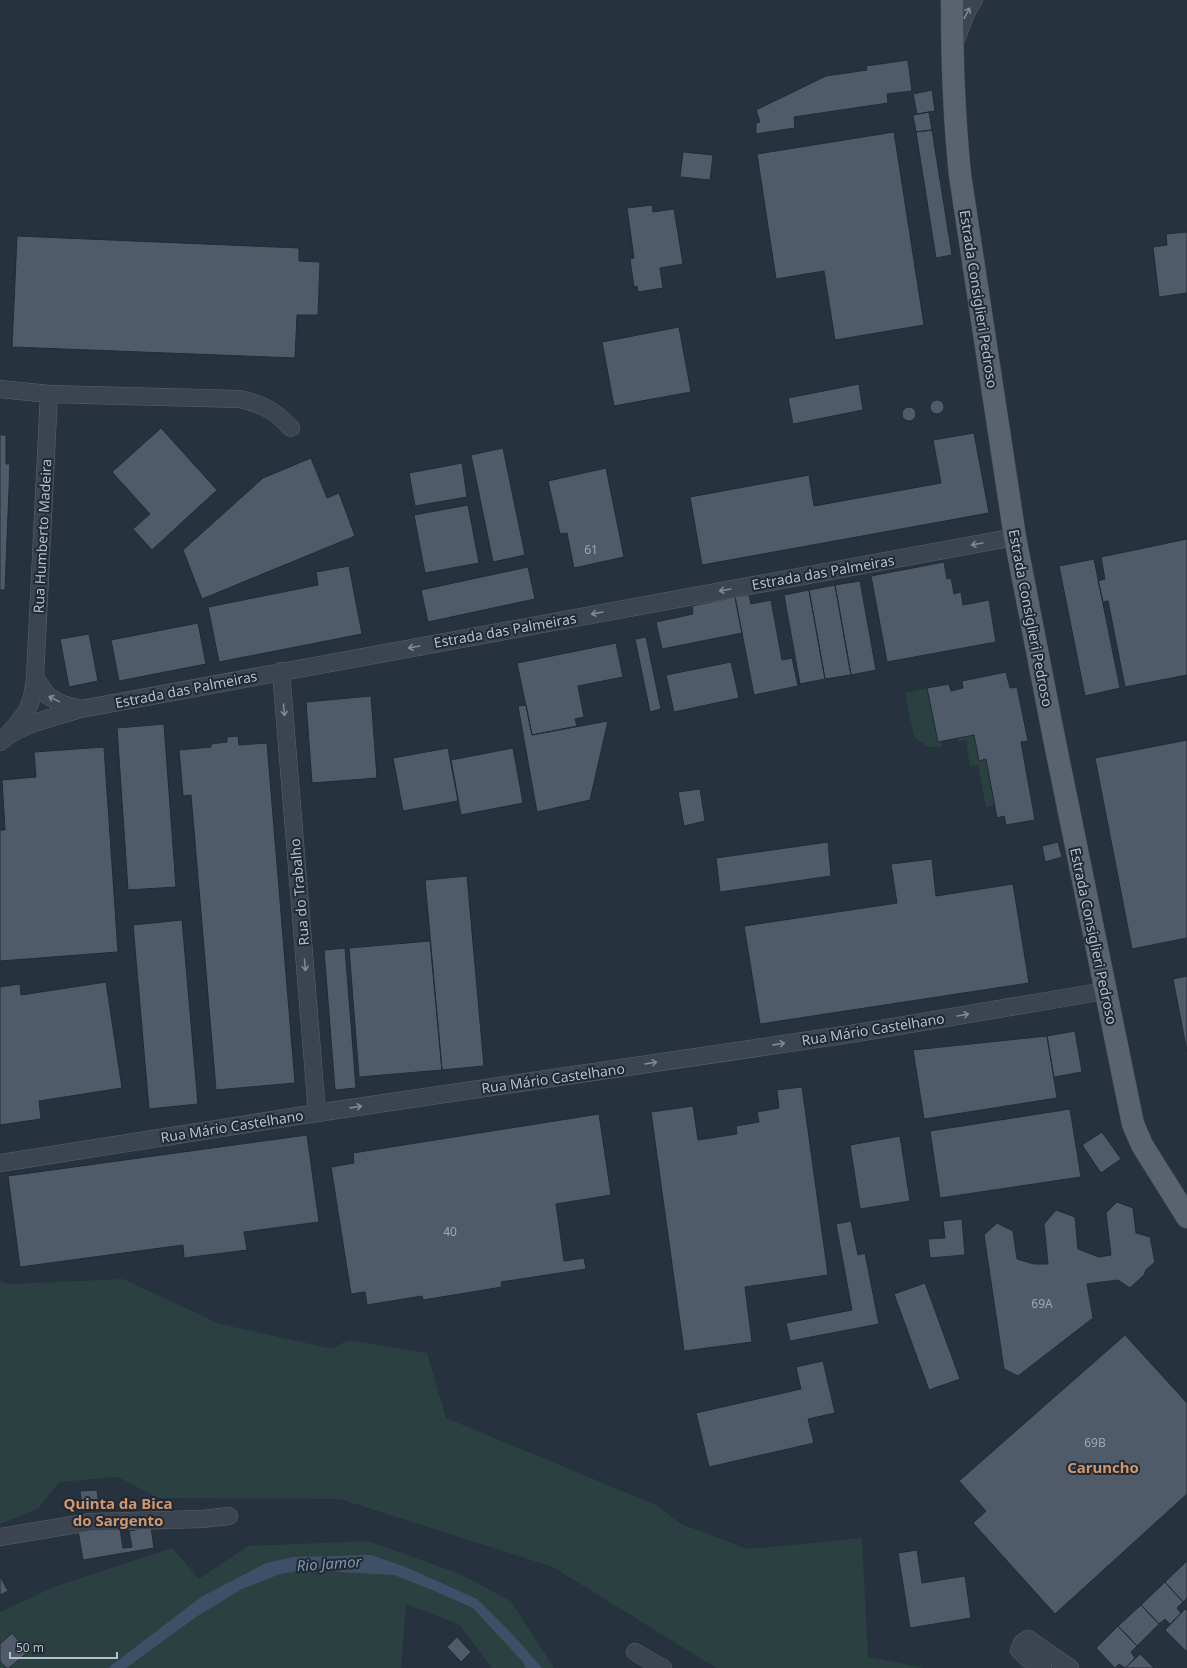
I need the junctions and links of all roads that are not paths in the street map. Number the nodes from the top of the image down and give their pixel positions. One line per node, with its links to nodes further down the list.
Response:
1 (952, 0): 3 (main road, Estrada Consiglieri Pedroso)
2 (974, 0): 3 (street, one-way to 2)
3 (952, 53): 7 (main road, Estrada Consiglieri Pedroso)
4 (0, 389): 5 (street)
5 (49, 394): 6 (street); 9 (street, Rua Humberto Madeira)
6 (291, 428)
7 (1015, 537): 8 (street, Estrada das Palmeiras, one-way to 8); 12 (main road, Estrada Consiglieri Pedroso)
8 (281, 671): 10 (street, Estrada das Palmeiras); 13 (street, Rua do Trabalho, one-way to 13)
9 (35, 678): 10 (street, one-way to 9); 11 (street, Rua Humberto Madeira)
10 (81, 709): 11 (street, Estrada das Palmeiras)
11 (1, 741)
12 (1105, 991): 13 (street, Rua Mário Castelhano, one-way to 12); 15 (main road, Estrada Consiglieri Pedroso)
13 (318, 1113): 14 (street, Rua Mário Castelhano)
14 (0, 1163)
15 (1187, 1217)
16 (229, 1516): 17 (street)
17 (0, 1537)
18 (635, 1652): 19 (street)
19 (663, 1668)
20 (1043, 1668): 21 (street)
21 (1069, 1668)

